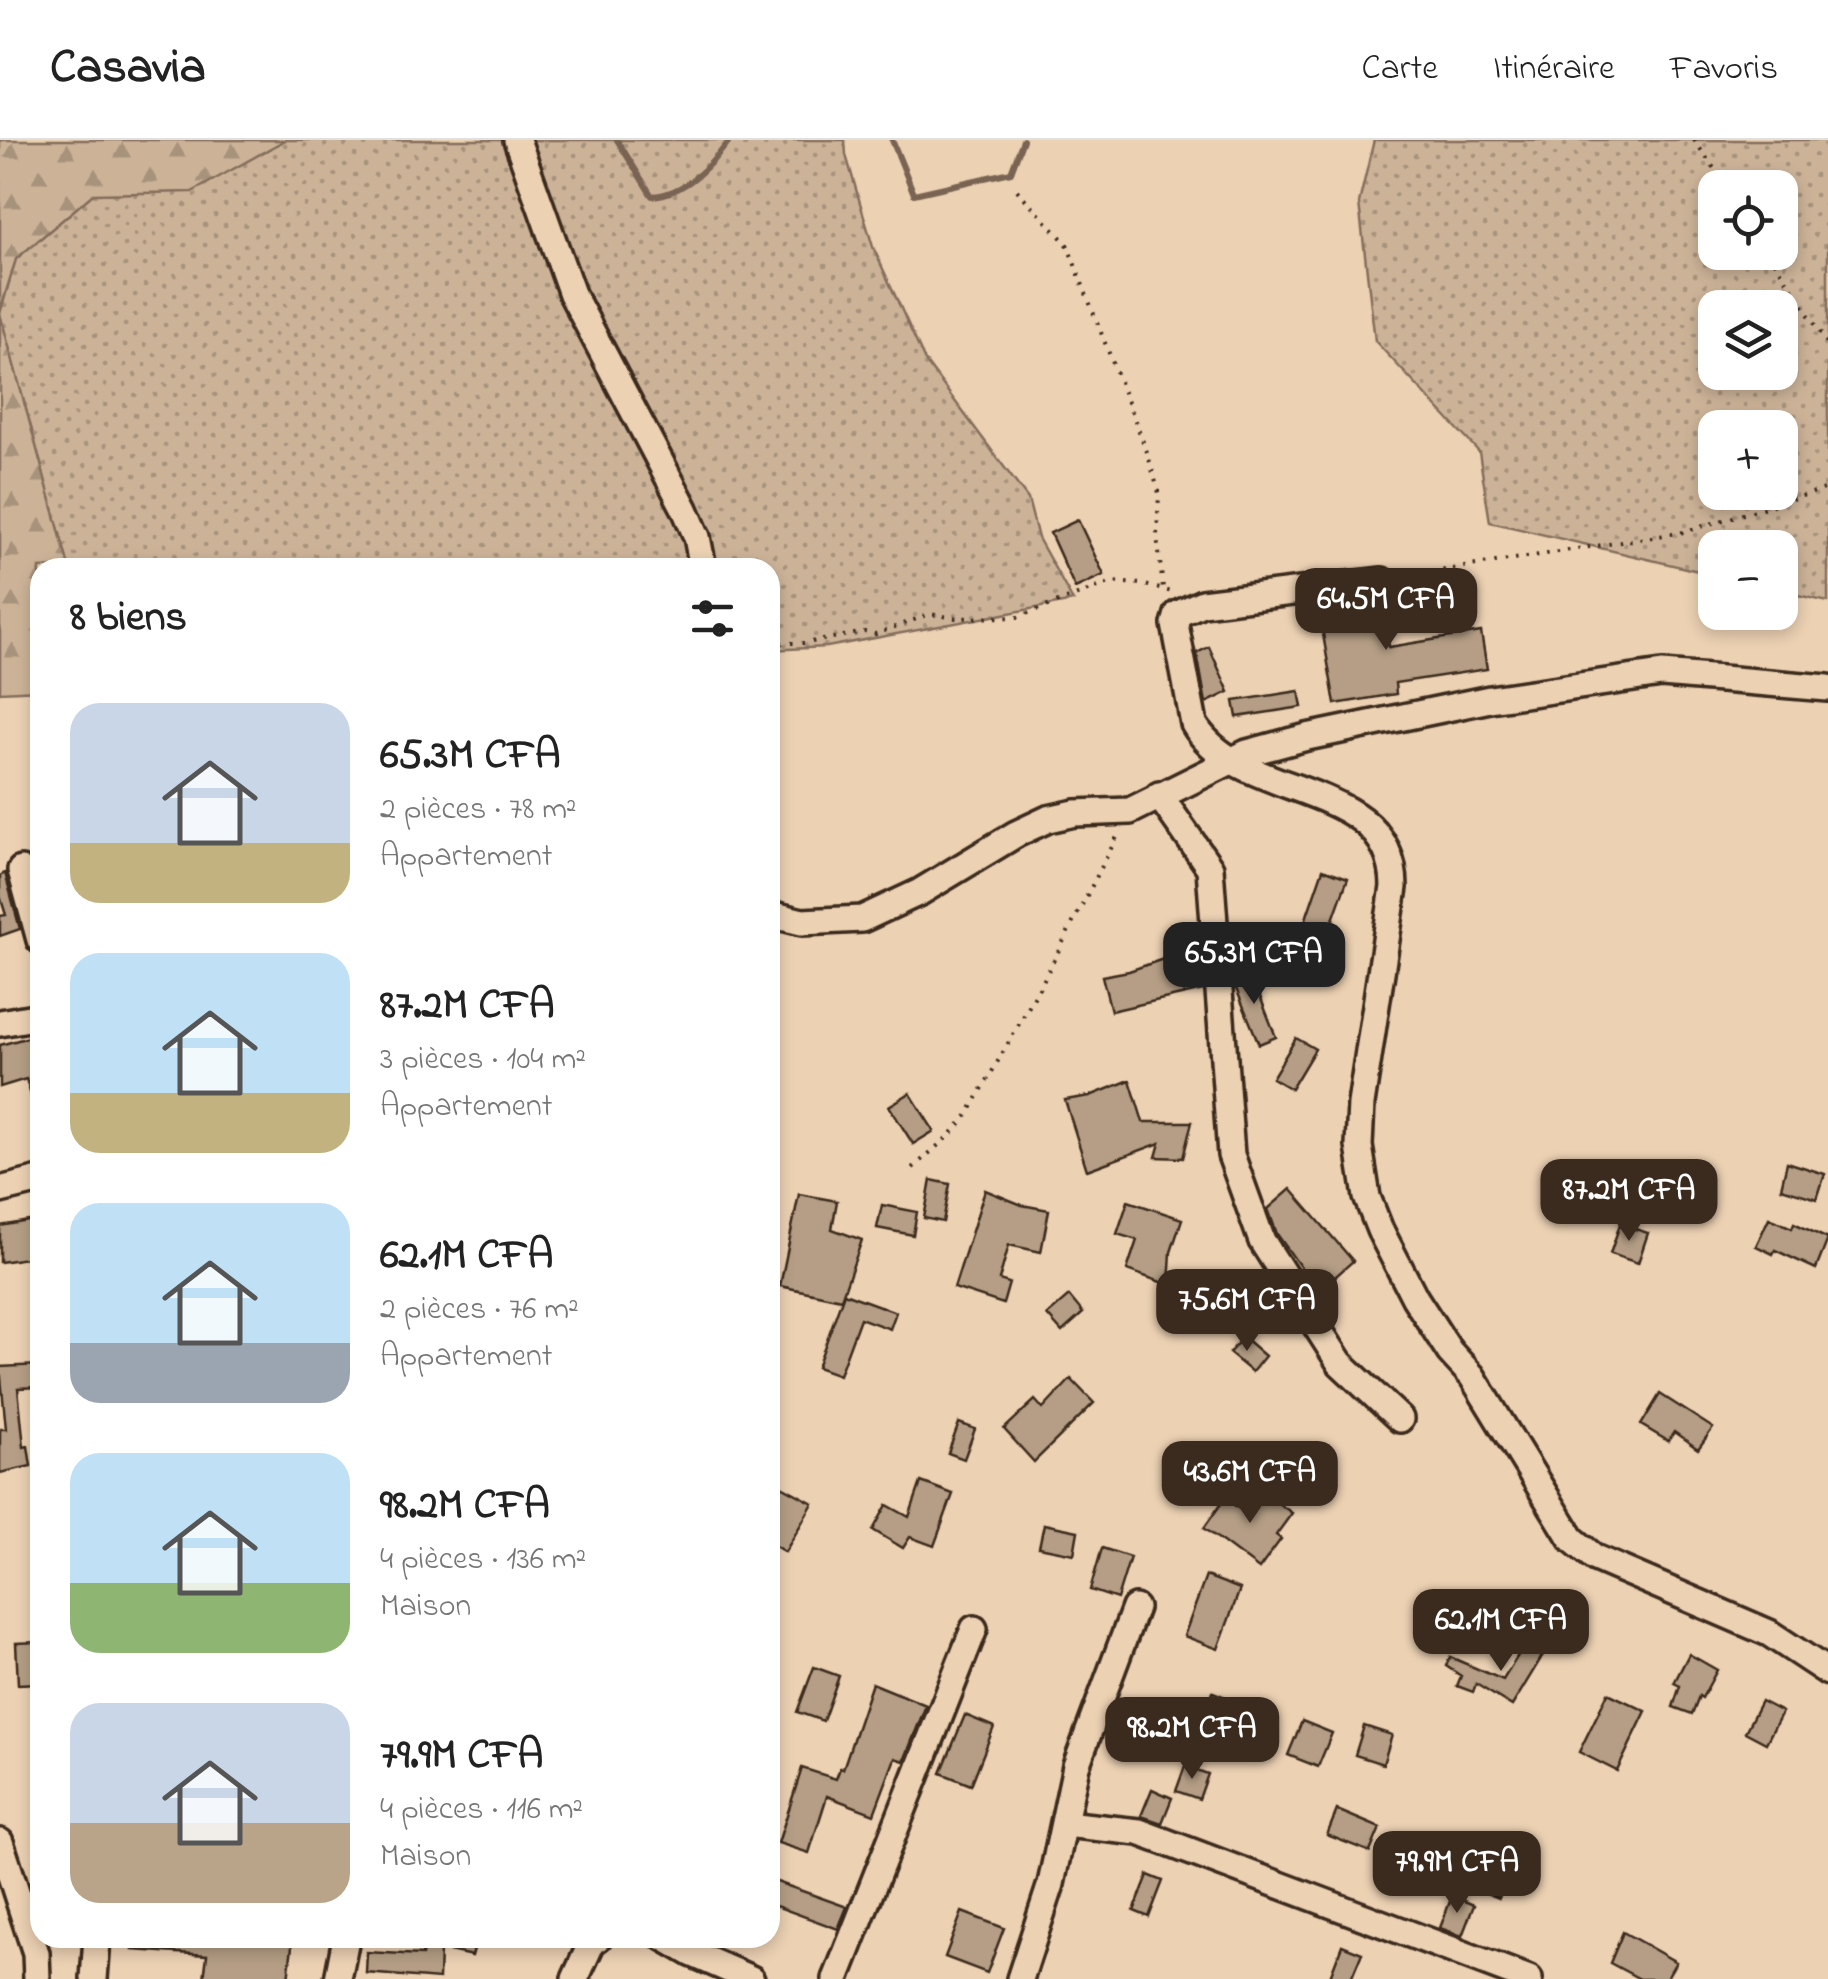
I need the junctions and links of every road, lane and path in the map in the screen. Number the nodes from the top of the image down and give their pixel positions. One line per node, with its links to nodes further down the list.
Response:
1 (517, 140): 8 (street)
2 (1694, 140): 3 (path)
3 (1715, 170)
4 (1017, 190): 10 (path)
5 (1781, 270): 6 (path)
6 (1828, 344)
7 (1828, 488): 9 (path)
8 (702, 558)
9 (1382, 580): 11 (street)
10 (1163, 588): 11 (path); 12 (path)
11 (1202, 603): 14 (street)
12 (780, 643)
13 (1828, 688): 14 (street)
14 (1232, 760): 15 (street); 28 (street)
15 (1159, 795): 16 (street); 25 (street)
16 (1130, 810): 19 (street); 22 (path)
17 (20, 870): 18 (street)
18 (30, 905)
19 (780, 916)
20 (30, 1018): 21 (street)
21 (0, 1023)
22 (913, 1168)
23 (30, 1182): 24 (street)
24 (0, 1190)
25 (1400, 1418)
26 (1135, 1608): 29 (street)
27 (974, 1629): 42 (street)
28 (1828, 1672)
29 (1065, 1824): 43 (street); 44 (street)
30 (0, 1842): 31 (street)
31 (30, 1934)
32 (35, 1948): 37 (street)
33 (96, 1948): 38 (street)
34 (344, 1948): 39 (street)
35 (589, 1948): 40 (street)
36 (699, 1948): 41 (street)
37 (36, 1979)
38 (94, 1979)
39 (338, 1979)
40 (575, 1979)
41 (750, 1979)
42 (836, 1979)
43 (1020, 1979)
44 (1529, 1979)

